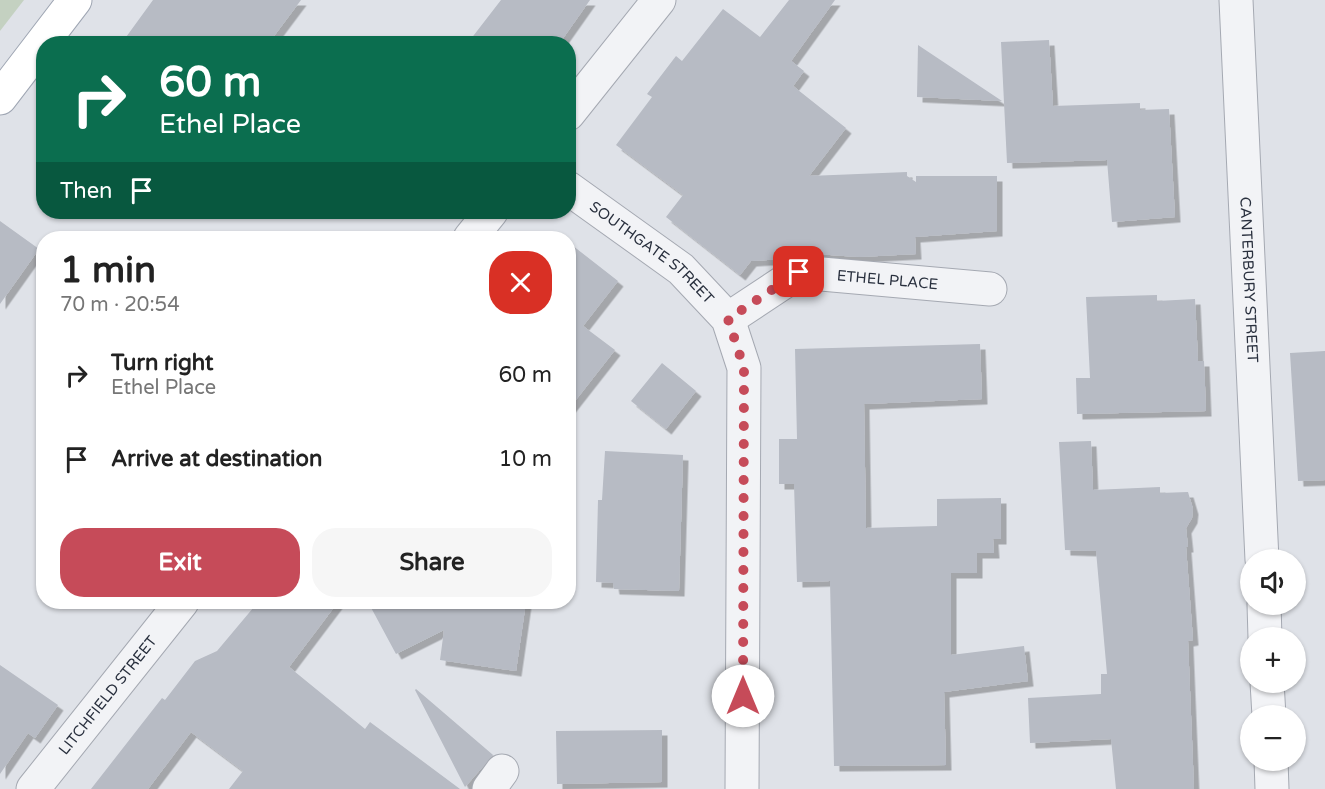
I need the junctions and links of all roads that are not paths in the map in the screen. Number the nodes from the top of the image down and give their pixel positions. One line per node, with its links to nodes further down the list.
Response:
1 (75, 0): 4 (main road)
2 (659, 0): 7 (street)
3 (1236, 0): 13 (street, CANTERBURY STREET)
4 (47, 36)
5 (36, 51): 6 (main road)
6 (0, 98)
7 (576, 104)
8 (576, 194): 12 (street, SOUTHGATE STREET)
9 (485, 219): 10 (street)
10 (476, 231)
11 (990, 289): 12 (street, ETHEL PLACE)
12 (728, 319): 17 (street, SOUTHGATE STREET)
13 (1261, 549)
14 (176, 609): 16 (street, LITCHFIELD STREET)
15 (1271, 771): 18 (street)
16 (33, 789)
17 (742, 789)
18 (1272, 789)

